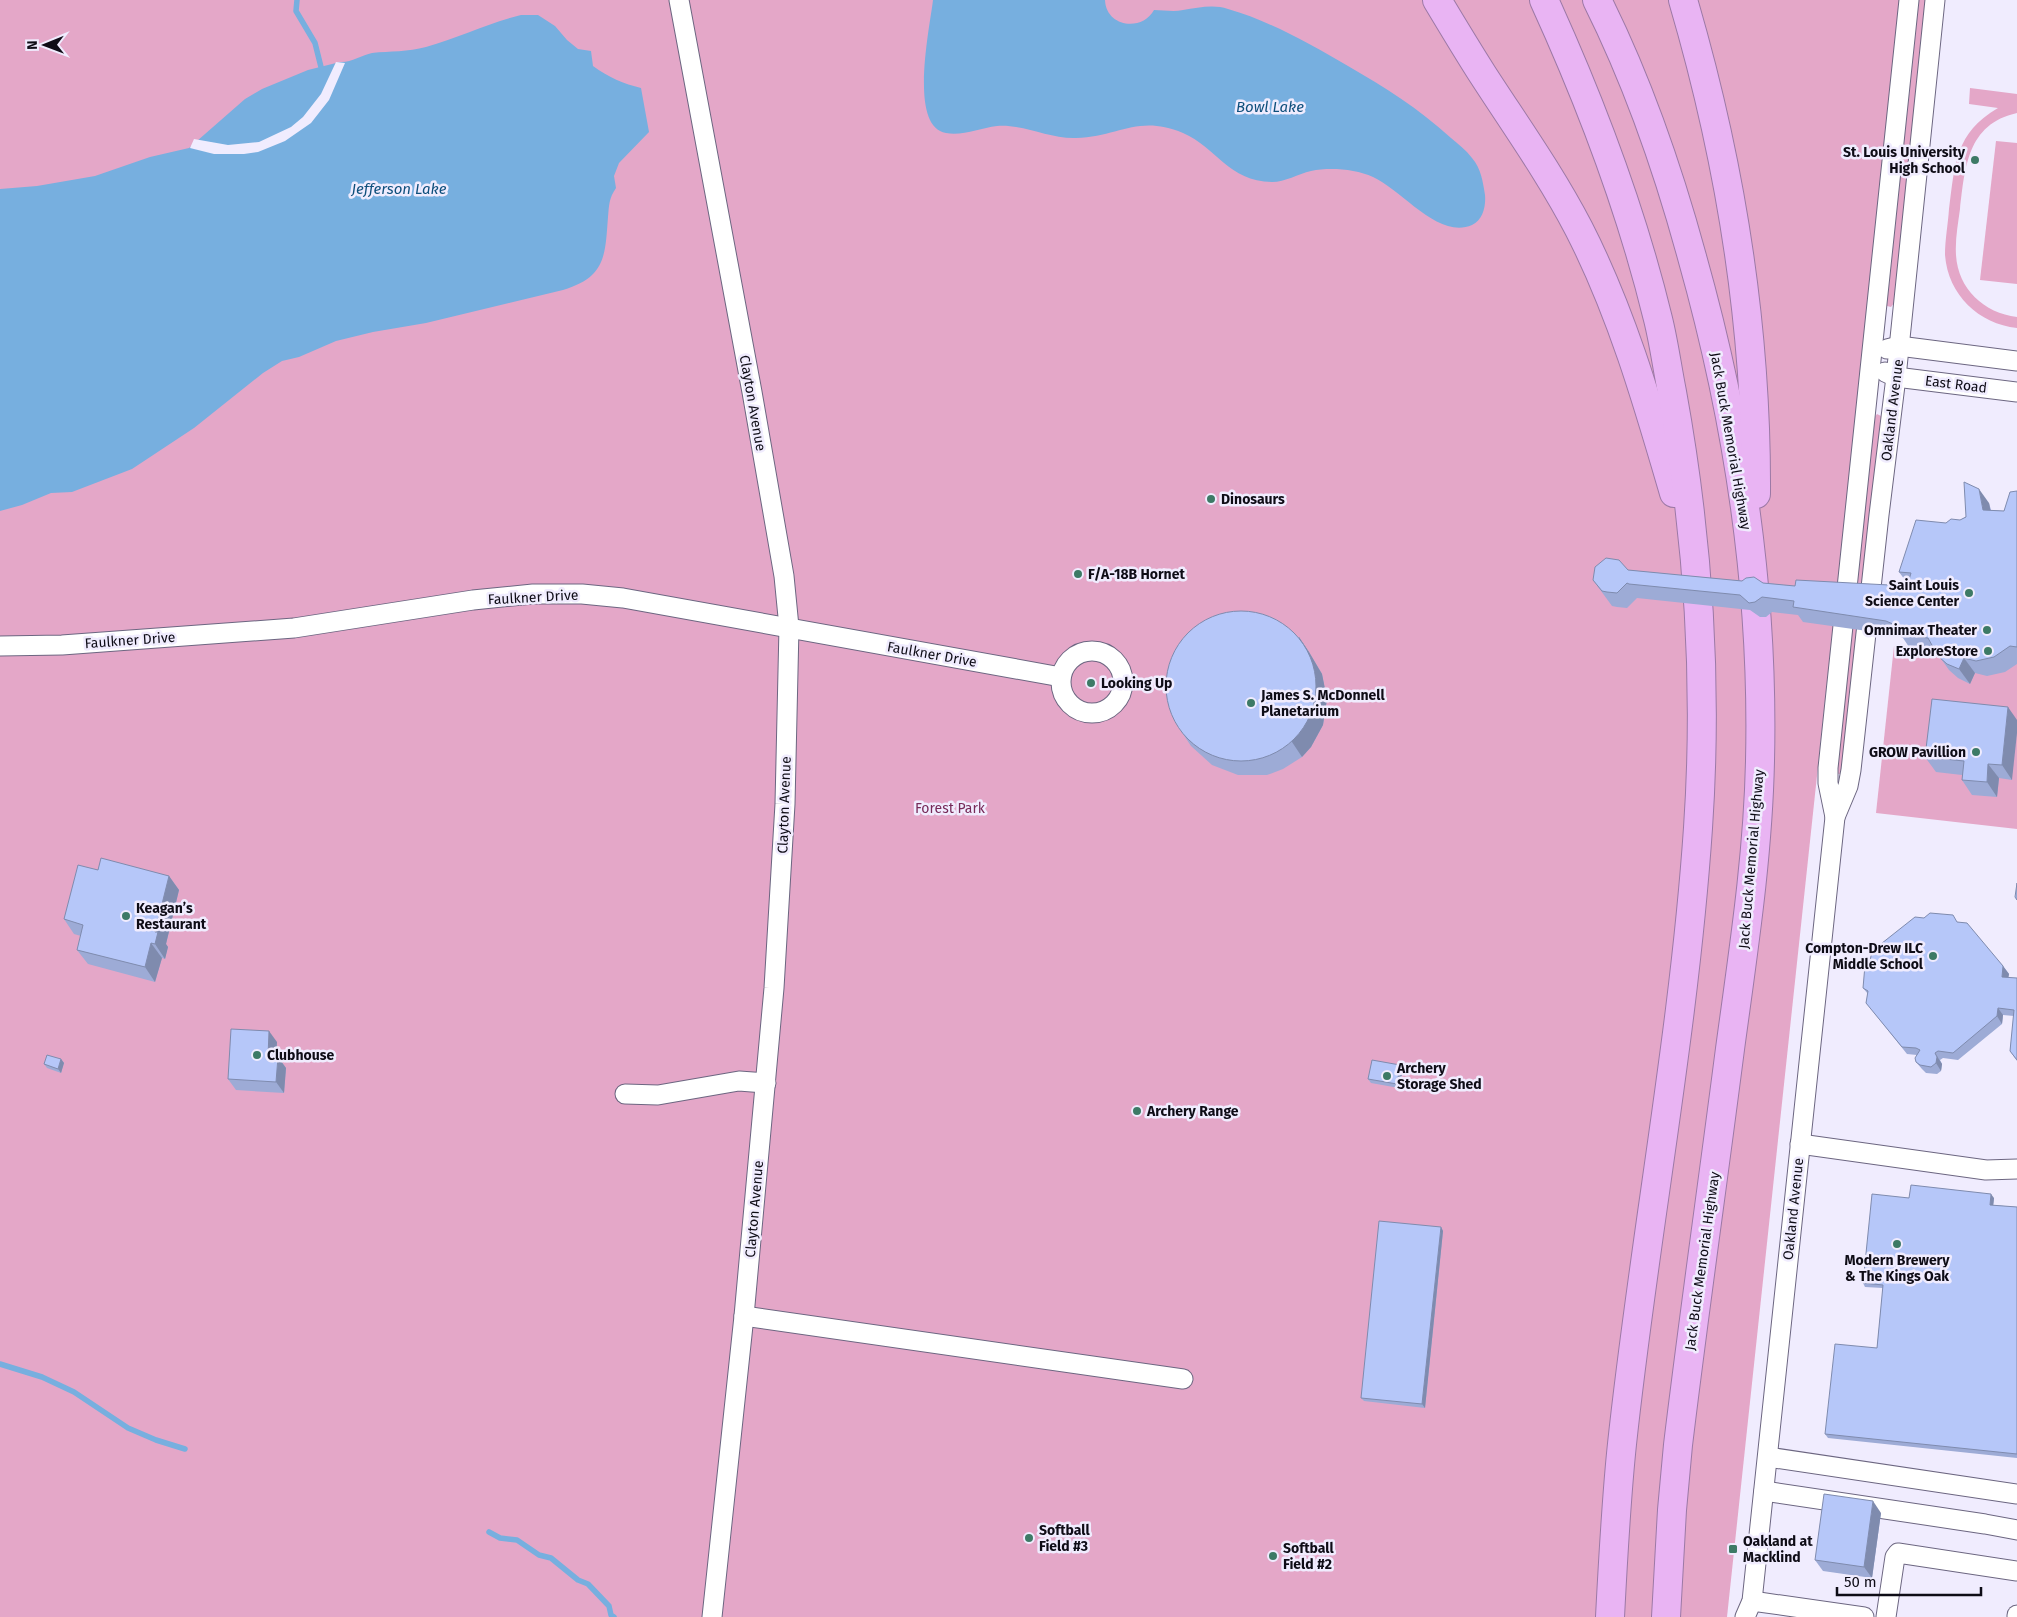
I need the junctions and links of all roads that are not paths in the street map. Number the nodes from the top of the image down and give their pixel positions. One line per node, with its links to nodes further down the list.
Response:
1 (679, 0): 15 (street, Clayton Avenue)
2 (1437, 0): 14 (highway)
3 (1544, 0): 14 (highway)
4 (1597, 0): 13 (highway, Jack Buck Memorial Highway)
5 (1683, 0): 13 (highway)
6 (1909, 0): 9 (street, Oakland Avenue)
7 (1935, 0): 8 (street, Oakland Avenue)
8 (1899, 346): 9 (street); 10 (street); 11 (street, Oakland Avenue)
9 (1872, 359): 11 (street, East Road); 18 (street, Oakland Avenue)
10 (2017, 361)
11 (1896, 378): 12 (street, East Road); 18 (street, Oakland Avenue)
12 (2017, 392)
13 (1753, 583): 33 (highway, Jack Buck Memorial Highway)
14 (1698, 585): 32 (highway)
15 (789, 627): 16 (street, Faulkner Drive); 17 (street, Faulkner Drive); 19 (street, Clayton Avenue)
16 (0, 646)
17 (1061, 677)
18 (1835, 817): 21 (street, Oakland Avenue)
19 (766, 1083): 20 (street); 23 (street, Clayton Avenue)
20 (625, 1094)
21 (1800, 1144): 22 (street); 25 (street, Oakland Avenue)
22 (2017, 1169)
23 (744, 1316): 24 (street); 31 (street, Clayton Avenue)
24 (1183, 1379)
25 (1768, 1457): 26 (street, Oakland Avenue); 27 (street)
26 (1764, 1491): 28 (street); 30 (street, Oakland Avenue)
27 (2017, 1494)
28 (2017, 1530)
29 (2017, 1571): 35 (street)
30 (1752, 1612): 34 (street)
31 (712, 1617)
32 (1610, 1617)
33 (1666, 1617)
34 (1864, 1617)
35 (1886, 1617)

